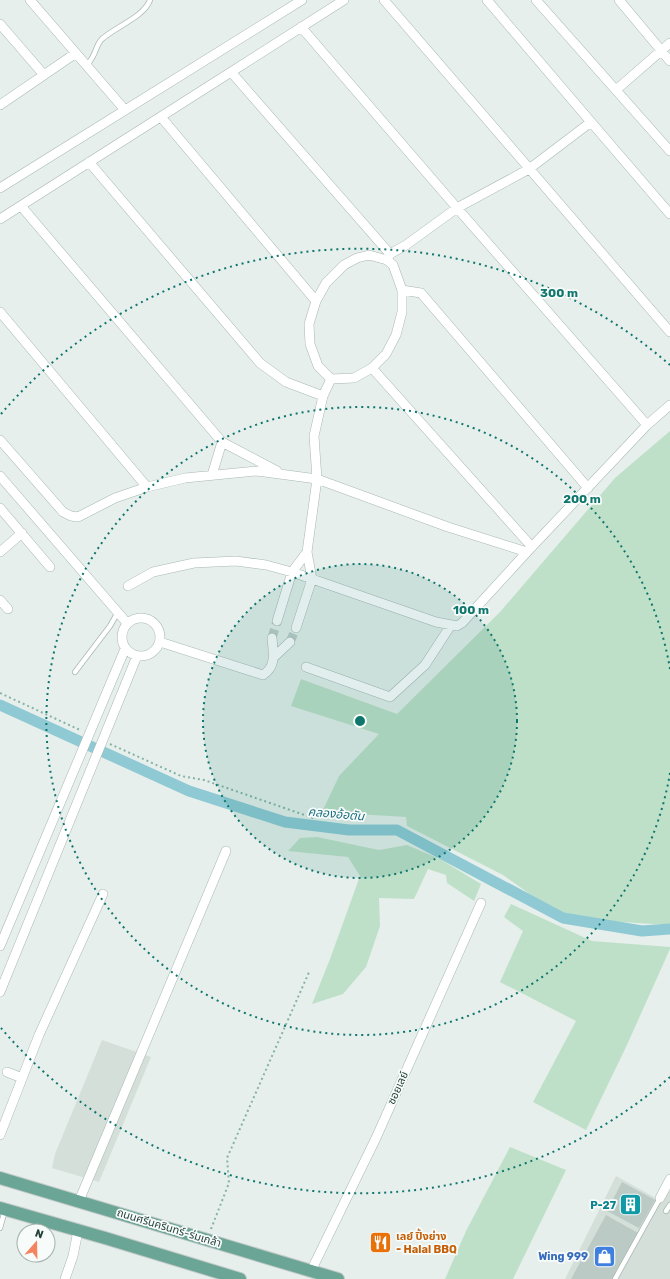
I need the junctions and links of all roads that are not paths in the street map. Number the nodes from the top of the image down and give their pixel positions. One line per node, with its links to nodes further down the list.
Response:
1 (30, 0): 13 (street)
2 (150, 0): 15 (lane)
3 (302, 0): 20 (street)
4 (344, 0): 10 (street)
5 (384, 0): 25 (street)
6 (487, 0): 22 (street)
7 (536, 0): 18 (street)
8 (619, 0): 12 (street)
9 (0, 24): 17 (street)
10 (301, 27): 16 (street); 28 (street)
11 (670, 44): 12 (street)
12 (661, 51): 14 (street); 18 (street)
13 (76, 53): 15 (street); 17 (street)
14 (670, 61)
15 (87, 66): 20 (street)
16 (231, 72): 21 (street); 31 (street)
17 (44, 75): 19 (street)
18 (616, 90): 23 (street)
19 (0, 104)
20 (125, 110): 26 (street)
21 (161, 116): 24 (street); 33 (street)
22 (591, 122): 25 (street); 29 (street)
23 (670, 150)
24 (89, 162): 27 (street); 38 (street)
25 (529, 169): 28 (street); 35 (street)
26 (0, 188)
27 (21, 206): 30 (street); 42 (street)
28 (457, 208): 31 (street); 40 (street)
29 (670, 214)
30 (0, 219)
31 (388, 257): 32 (street); 33 (street)
32 (402, 290): 36 (street); 48 (street)
33 (316, 301): 37 (street)
34 (0, 312): 47 (street)
35 (670, 332)
36 (372, 368): 37 (street); 51 (street)
37 (331, 379): 38 (street)
38 (323, 396): 46 (street)
39 (670, 405): 40 (street)
40 (647, 425): 48 (street)
41 (0, 440): 47 (street)
42 (222, 442): 43 (street); 44 (street)
43 (283, 474): 44 (street); 46 (street)
44 (212, 475): 47 (street)
45 (0, 476): 60 (street)
46 (317, 479): 51 (street); 53 (street)
47 (147, 487)
48 (588, 488): 51 (street)
49 (0, 508): 50 (street)
50 (22, 533): 52 (street); 54 (street)
51 (529, 549): 63 (street)
52 (0, 552)
53 (307, 552): 55 (street); 56 (street)
54 (50, 567)
55 (292, 572): 56 (street); 57 (street); 61 (street)
56 (312, 579): 63 (street); 64 (street)
57 (128, 586)
58 (0, 600): 59 (street)
59 (8, 609)
60 (118, 612): 62 (street); 72 (lane)
61 (277, 622)
62 (127, 623): 66 (street); 68 (street)
63 (451, 625): 71 (street)
64 (296, 628)
65 (272, 638): 70 (street)
66 (160, 642): 69 (street); 70 (street)
67 (290, 642): 70 (street)
68 (125, 648): 69 (street); 76 (street)
69 (137, 656): 77 (street)
70 (273, 658)
71 (306, 666)
72 (75, 672)
73 (226, 851): 84 (street)
74 (103, 894): 79 (street)
75 (481, 903): 90 (street, ซอยเลย์)
76 (0, 946)
77 (0, 992)
78 (7, 1072): 79 (street)
79 (22, 1078): 80 (street)
80 (0, 1135)
81 (0, 1178): 84 (main road, ถนนศรีนครินทร์-ร่มเกล้า)
82 (670, 1179): 83 (street)
83 (660, 1198): 95 (lane)
84 (79, 1201): 90 (main road, ถนนศรีนครินทร์-ร่มเกล้า)
85 (670, 1205): 87 (lane)
86 (3, 1209): 88 (lane); 89 (main road)
87 (666, 1211)
88 (0, 1228)
89 (78, 1231): 91 (main road); 92 (street)
90 (311, 1271): 94 (main road, ถนนศรีนครินทร์-ร่มเกล้า)
91 (223, 1276): 93 (main road)
92 (65, 1279)
93 (240, 1279)
94 (338, 1279)
95 (615, 1279)

